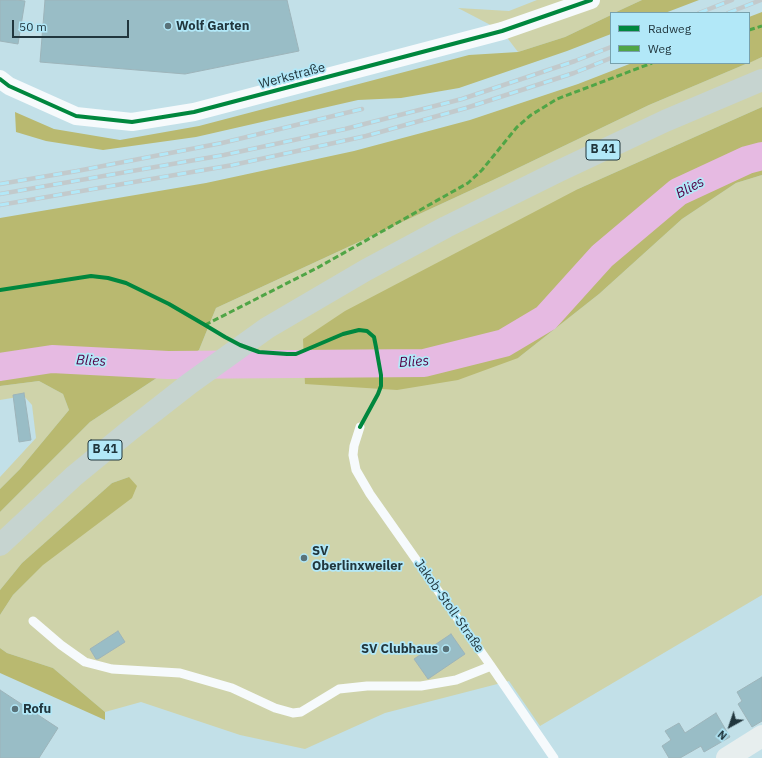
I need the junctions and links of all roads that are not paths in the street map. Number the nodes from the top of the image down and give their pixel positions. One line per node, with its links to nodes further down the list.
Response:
1 (591, 0): 2 (street, Werkstraße)
2 (0, 79)
3 (762, 80): 5 (highway, B 41)
4 (360, 427): 9 (lane, Jakob-Stoll-Straße)
5 (26, 521): 6 (highway); 7 (highway, B 41)
6 (0, 545)
7 (0, 548)
8 (33, 620): 9 (lane)
9 (491, 666): 11 (lane, Jakob-Stoll-Straße)
10 (762, 736): 12 (main road)
11 (554, 758)
12 (727, 758)

